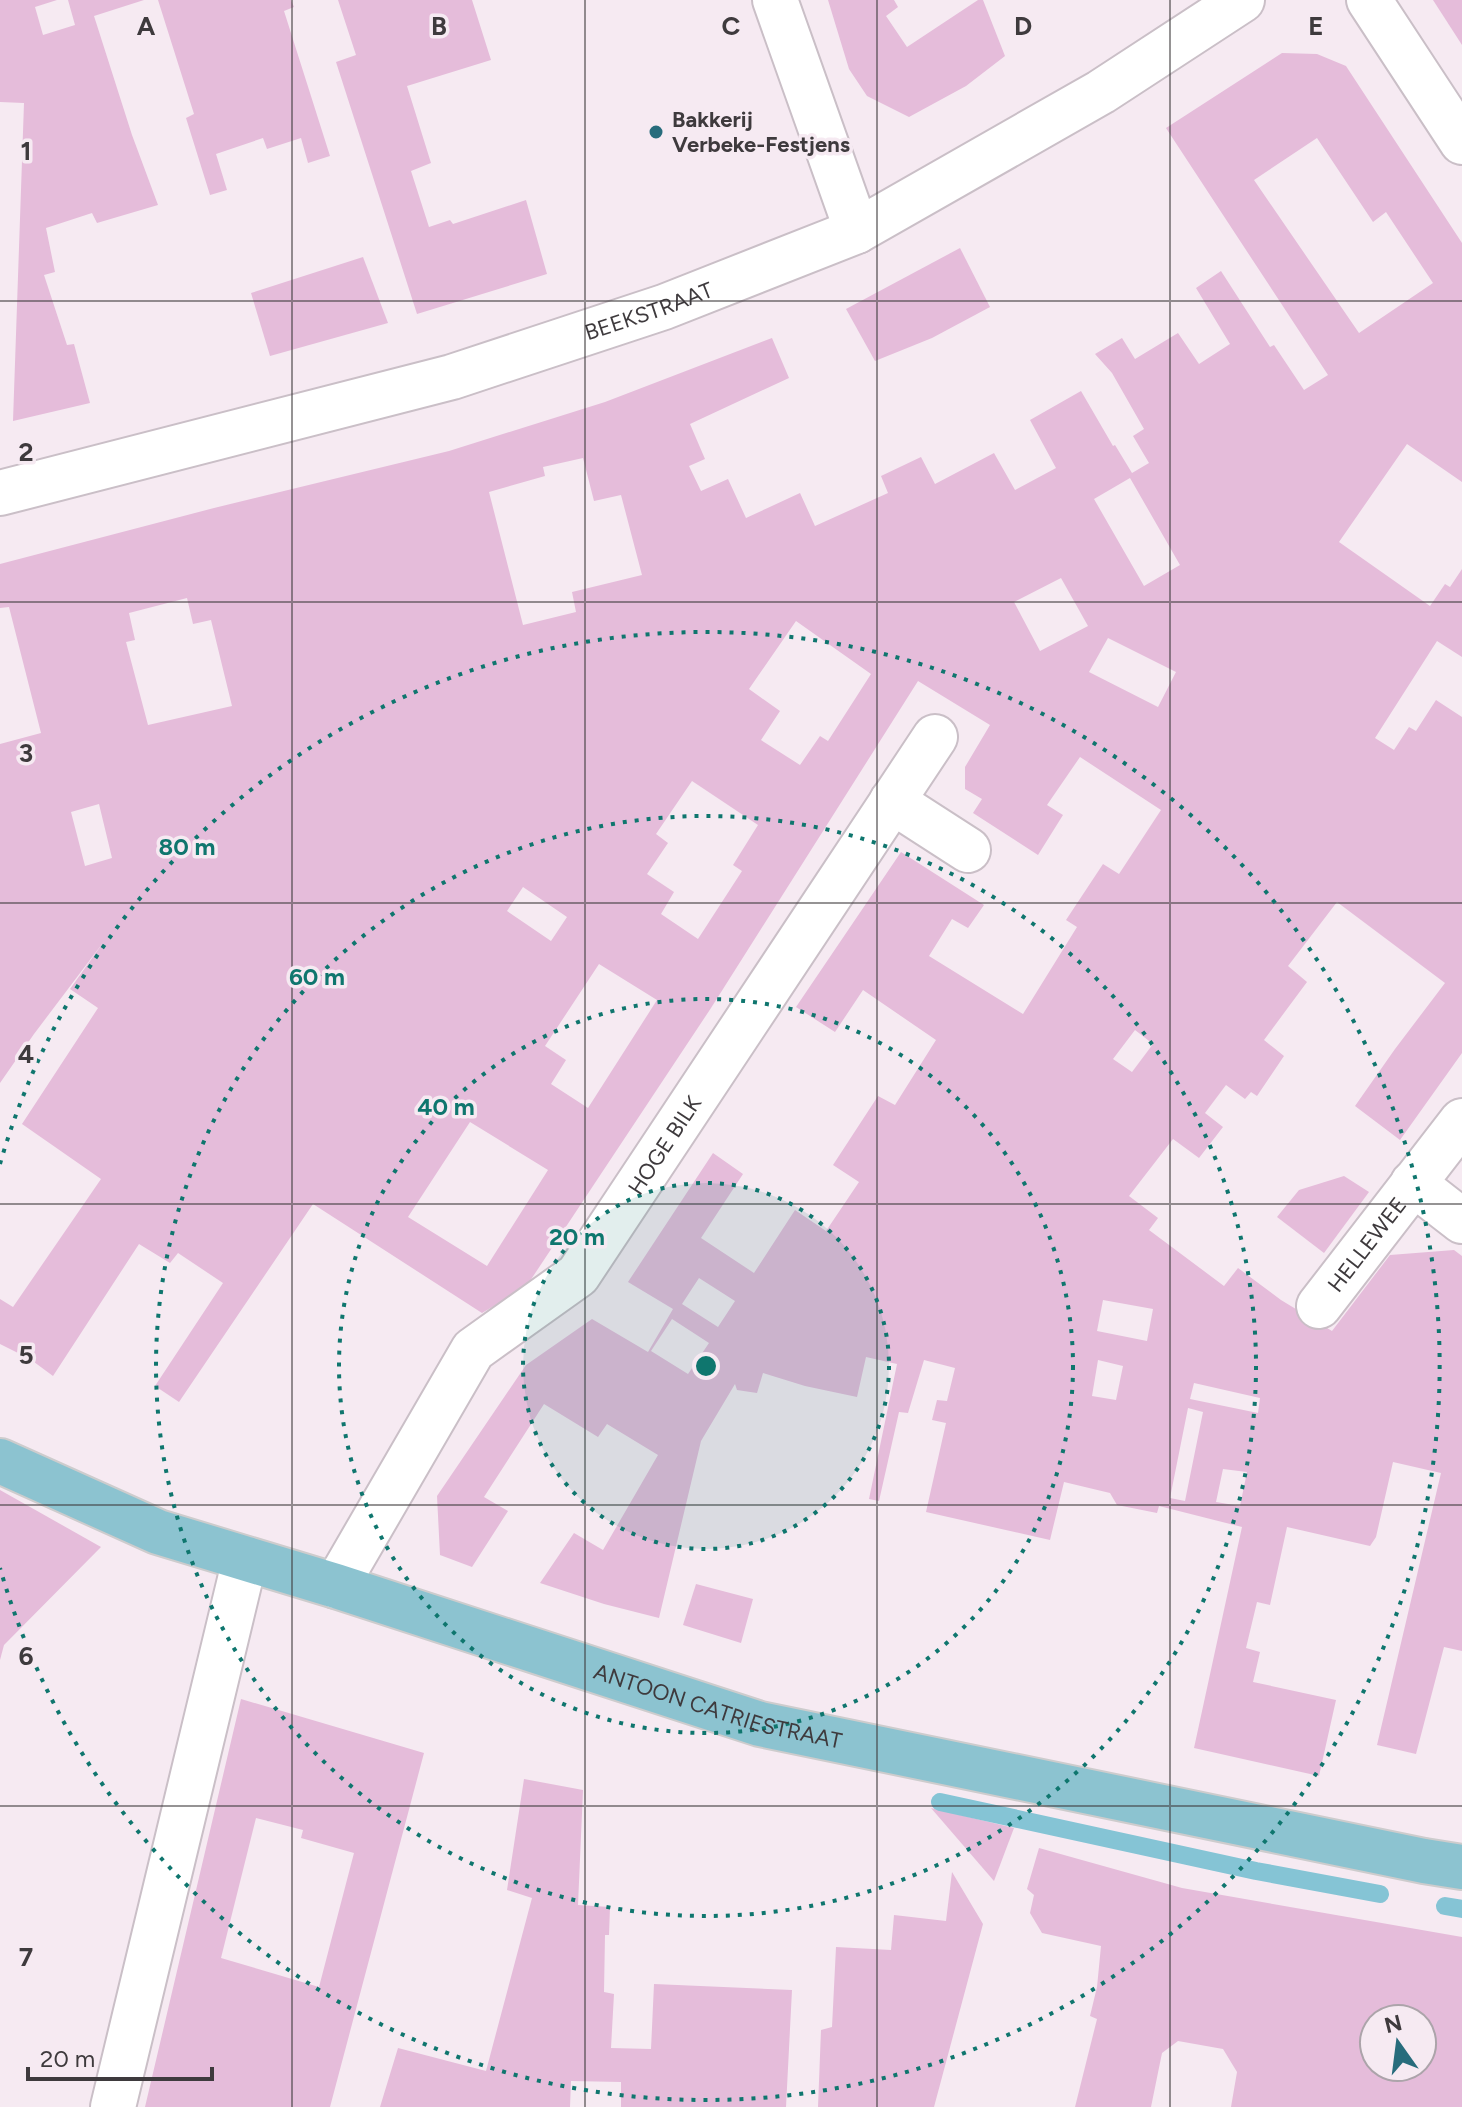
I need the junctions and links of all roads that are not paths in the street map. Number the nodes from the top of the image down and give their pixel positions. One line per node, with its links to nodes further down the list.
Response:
1 (775, 0): 5 (street)
2 (1242, 0): 5 (street, BEEKSTRAAT)
3 (1369, 0): 4 (street)
4 (1462, 142)
5 (857, 231): 6 (street, BEEKSTRAAT)
6 (0, 493)
7 (935, 737): 8 (street, HOGE BILK)
8 (892, 801): 9 (street); 16 (street, HOGE BILK)
9 (968, 850)
10 (1462, 1121): 11 (street, HELLEWEE)
11 (1413, 1183): 12 (street, HELLEWEE); 13 (street, HELLEWEE)
12 (1462, 1221)
13 (1319, 1306)
14 (0, 1461): 15 (main road, ANTOON CATRIESTRAAT)
15 (245, 1559): 16 (main road, ANTOON CATRIESTRAAT); 18 (street)
16 (336, 1586): 17 (main road, ANTOON CATRIESTRAAT)
17 (1462, 1867)
18 (113, 2107)

